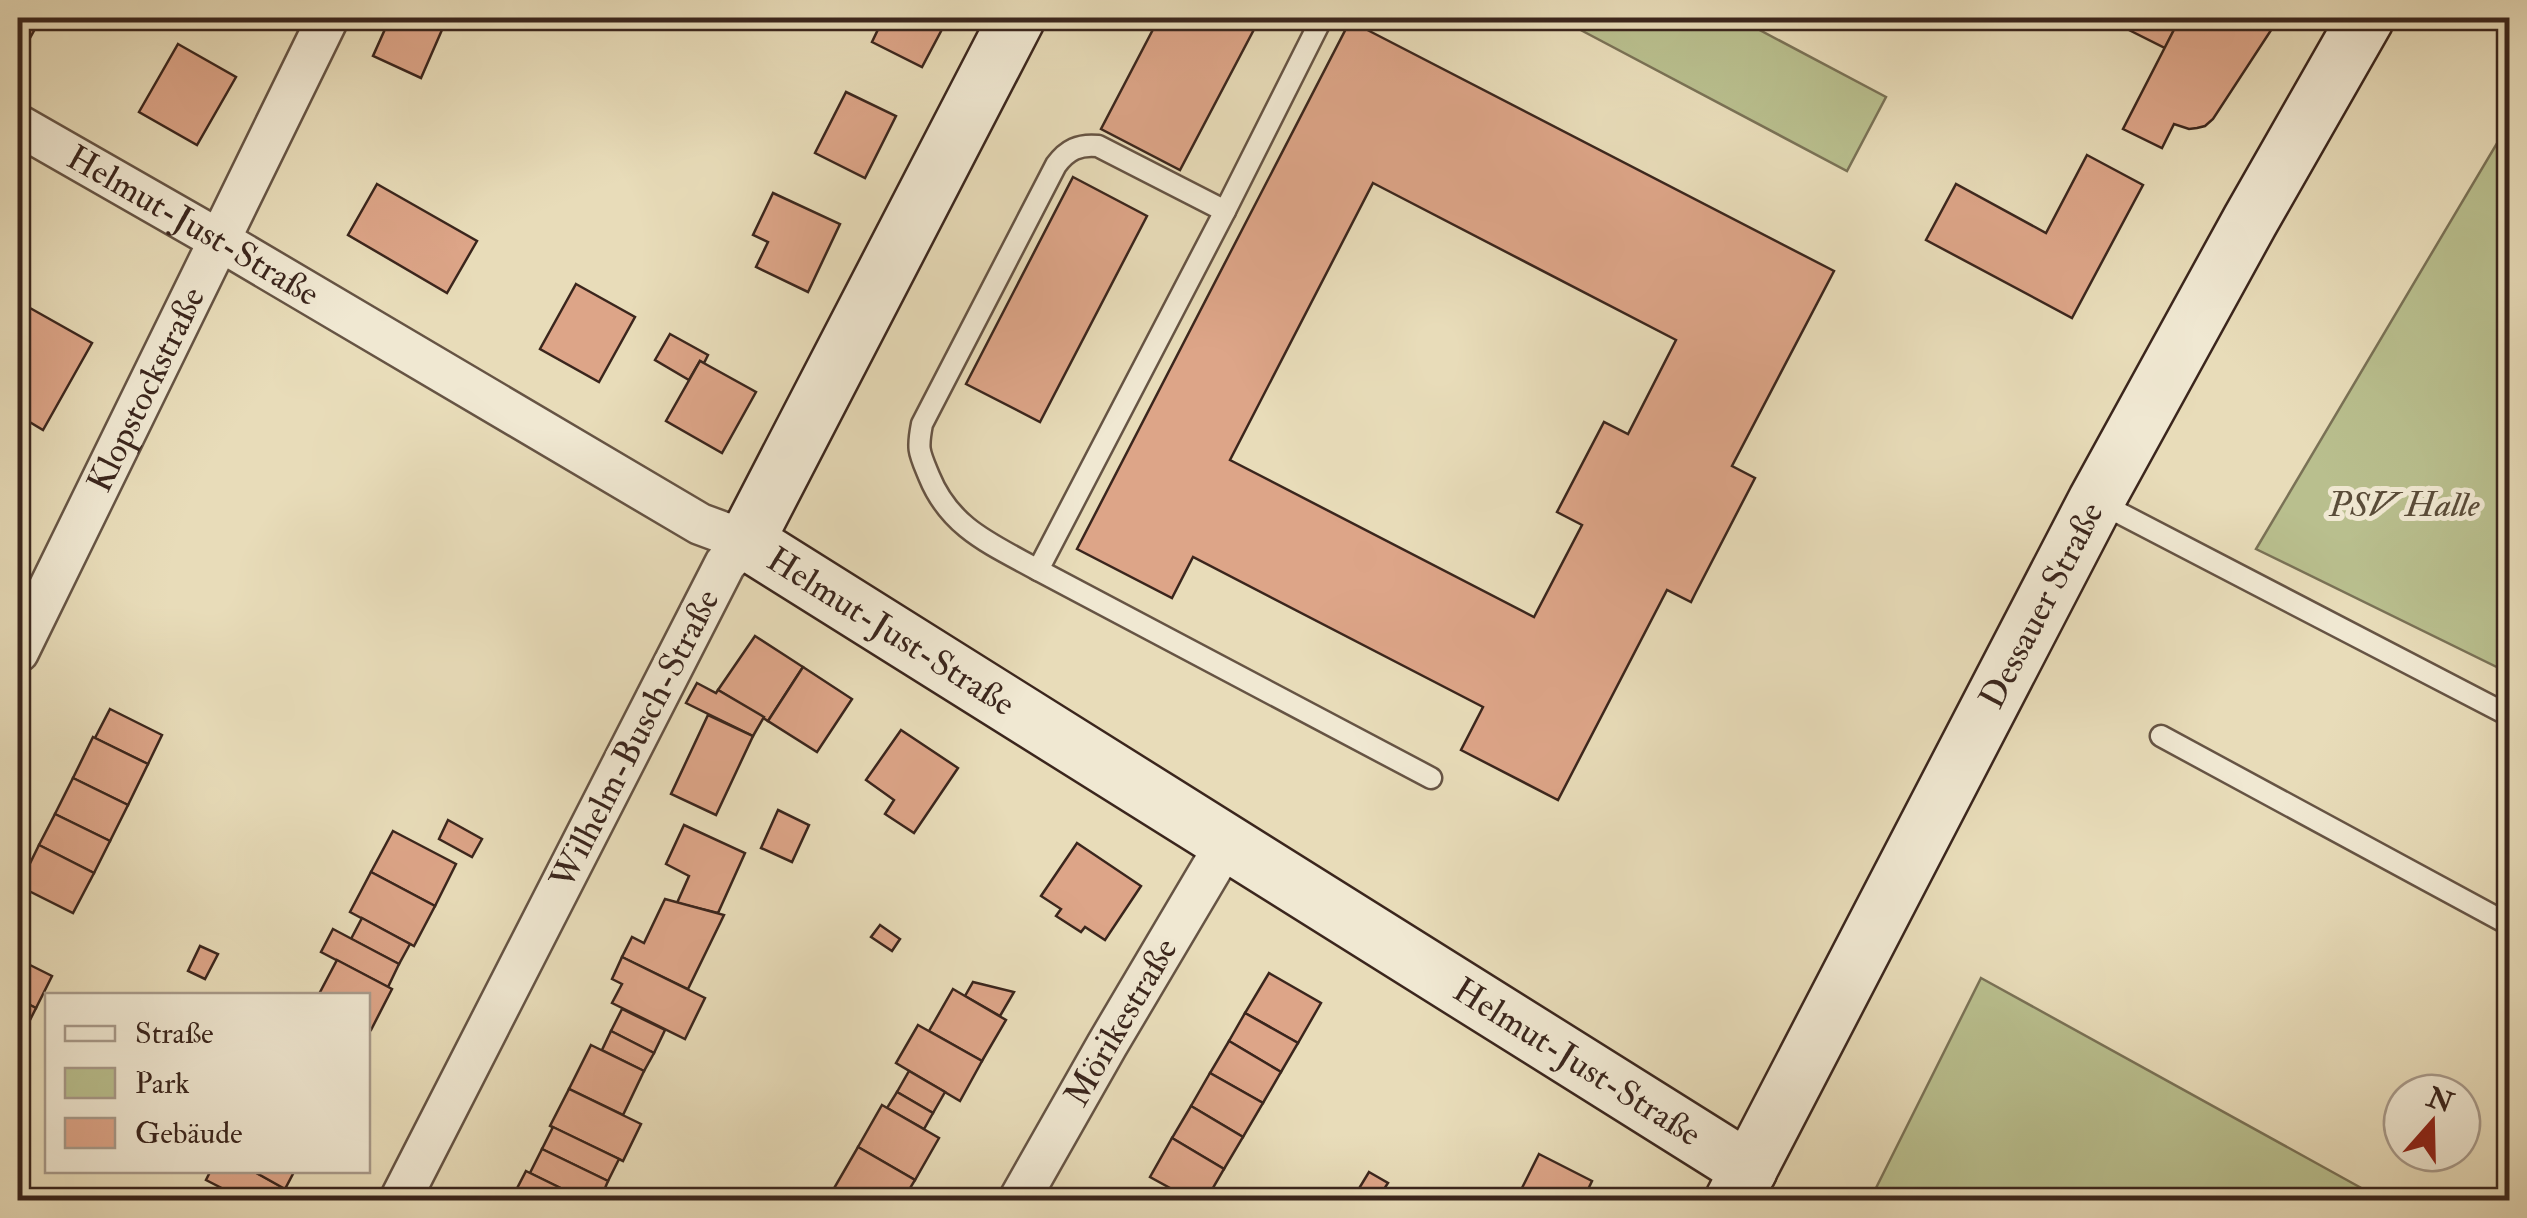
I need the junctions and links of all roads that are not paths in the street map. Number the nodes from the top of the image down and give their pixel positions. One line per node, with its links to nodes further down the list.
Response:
1 (328, 18): 7 (street, Klopstockstraße)
2 (1017, 18): 9 (street, Wilhelm-Busch-Straße)
3 (1322, 18): 6 (lane)
4 (2366, 18): 8 (street, Dessauer Straße)
5 (18, 125): 7 (street, Helmut-Just-Straße)
6 (1226, 211): 10 (lane); 10 (lane)
7 (219, 240): 9 (street, Helmut-Just-Straße); 11 (street, Klopstockstraße)
8 (2096, 501): 12 (lane); 17 (street, Dessauer Straße)
9 (746, 541): 15 (street, Helmut-Just-Straße); 18 (street, Wilhelm-Busch-Straße)
10 (1038, 570): 14 (lane)
11 (18, 652)
12 (2510, 716)
13 (2161, 736): 16 (lane)
14 (1431, 778)
15 (1226, 844): 17 (street, Helmut-Just-Straße); 19 (street, Mörikestraße)
16 (2510, 925)
17 (1741, 1185)
18 (400, 1200)
19 (1019, 1200)

